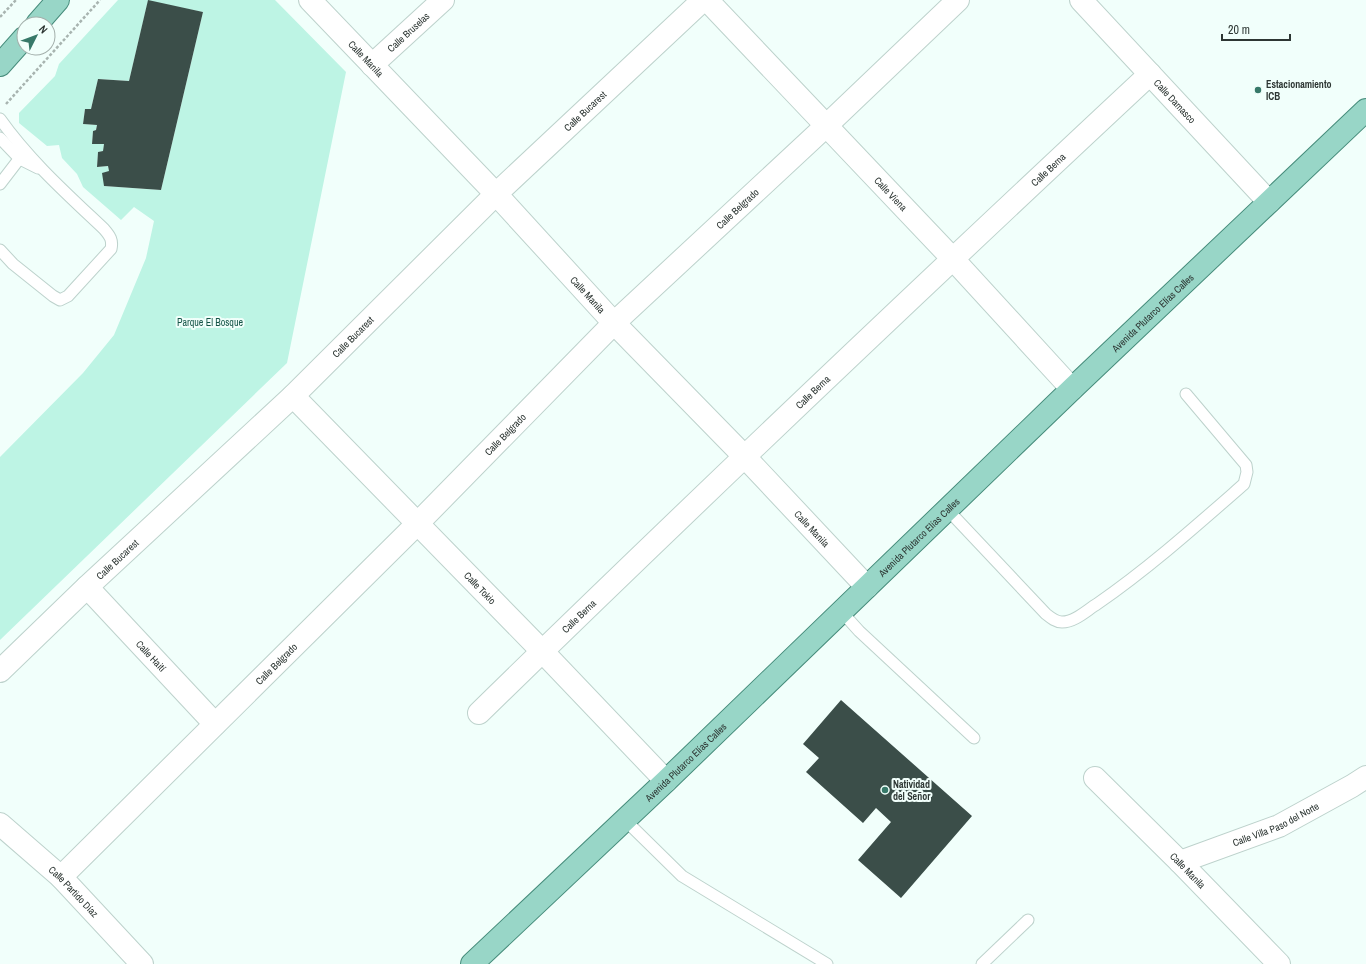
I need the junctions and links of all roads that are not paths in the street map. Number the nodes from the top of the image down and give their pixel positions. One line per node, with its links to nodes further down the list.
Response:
1 (58, 0): 8 (main road)
2 (310, 0): 11 (street, Calle Manila)
3 (444, 0): 11 (street, Calle Bruselas)
4 (703, 0): 19 (street, Calle Bucarest)
5 (707, 0): 15 (street, Calle Viena)
6 (958, 0): 15 (street, Calle Belgrado)
7 (1081, 0): 12 (street, Calle Damasco)
8 (44, 16)
9 (16, 47): 10 (main road)
10 (0, 65)
11 (372, 65): 19 (street, Calle Manila)
12 (1150, 74): 20 (street, Calle Damasco); 22 (street, Calle Berna)
13 (1366, 110): 20 (main road, Avenida Plutarco Elías Calles)
14 (0, 119): 17 (lane)
15 (827, 125): 22 (street, Calle Viena); 23 (street, Calle Belgrado)
16 (0, 138): 17 (lane)
17 (23, 155): 18 (lane); 21 (lane)
18 (0, 184)
19 (496, 194): 23 (street, Calle Manila); 26 (street, Calle Bucarest)
20 (1269, 202): 24 (main road, Avenida Plutarco Elías Calles)
21 (0, 250)
22 (952, 258): 24 (street, Calle Viena); 27 (street, Calle Berna)
23 (614, 324): 27 (street, Calle Manila); 29 (street, Calle Belgrado)
24 (1072, 389): 28 (main road, Avenida Plutarco Elías Calles)
25 (1186, 394): 28 (lane)
26 (293, 396): 29 (street, Calle Tokio); 30 (street, Calle Bucarest)
27 (744, 456): 31 (street, Calle Manila); 33 (street, Calle Berna)
28 (947, 509): 31 (main road, Avenida Plutarco Elías Calles)
29 (418, 524): 33 (street, Calle Tokio); 36 (street, Calle Belgrado)
30 (87, 587): 34 (street, Calle Bucarest); 36 (street, Calle Haití)
31 (867, 587): 32 (main road, Avenida Plutarco Elías Calles)
32 (841, 611): 37 (lane); 40 (main road, Avenida Plutarco Elías Calles)
33 (542, 651): 35 (street, Calle Berna); 40 (street, Calle Tokio)
34 (0, 672)
35 (479, 713)
36 (215, 724): 44 (street, Calle Belgrado)
37 (974, 738)
38 (1366, 777): 43 (street, Calle Villa Paso del Norte)
39 (1095, 778): 43 (street, Calle Manila)
40 (666, 781): 41 (main road, Avenida Plutarco Elías Calles)
41 (624, 819): 47 (main road, Avenida Plutarco Elías Calles); 48 (lane)
42 (0, 824): 44 (street, Calle Partido Díaz)
43 (1180, 862): 50 (street, Calle Manila)
44 (61, 877): 46 (street, Calle Partido Díaz)
45 (1028, 920): 49 (lane)
46 (142, 964)
47 (472, 964)
48 (827, 964)
49 (982, 964)
50 (1279, 964)

